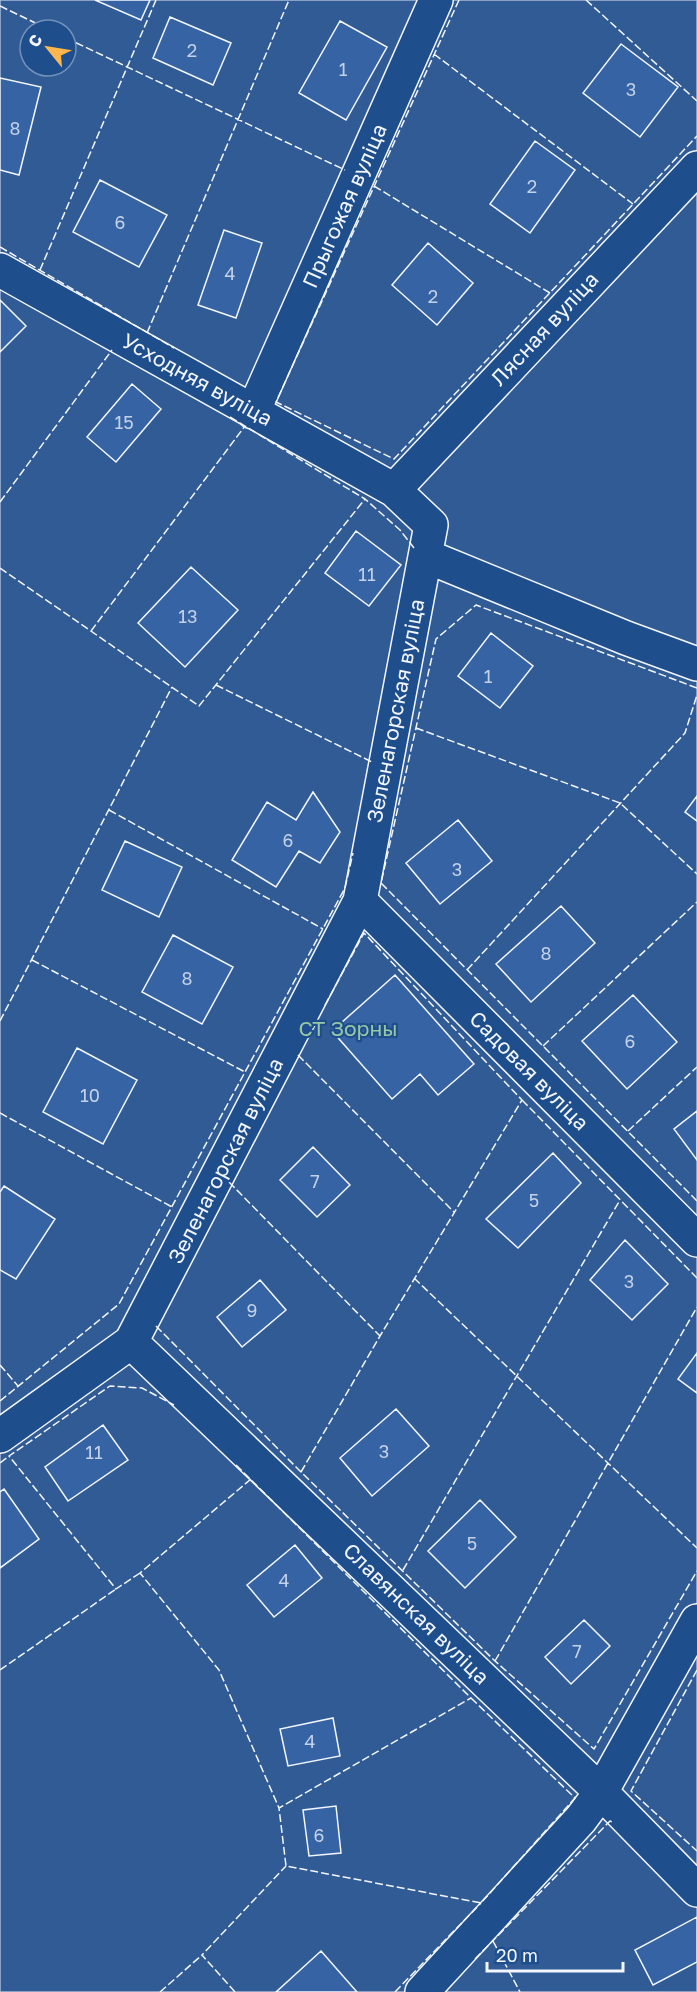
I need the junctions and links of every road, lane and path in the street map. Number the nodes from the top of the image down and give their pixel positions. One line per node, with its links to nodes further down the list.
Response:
1 (436, 0): 4 (street, Прыгожая вуліца)
2 (697, 168): 5 (street, Лясная вуліца)
3 (0, 270): 4 (street, Усходняя вуліца)
4 (253, 412): 5 (street, Усходняя вуліца)
5 (394, 490): 6 (street, Зеленагорская вуліца)
6 (426, 556): 7 (street); 8 (street, Зеленагорская вуліца)
7 (697, 664)
8 (360, 901): 9 (street, Садовая вуліца); 10 (street, Зеленагорская вуліца)
9 (697, 1240)
10 (131, 1342): 11 (street, Зеленагорская вуліца); 13 (street, Славянская вуліца)
11 (0, 1436)
12 (697, 1621): 13 (street)
13 (601, 1792): 14 (street, Славянская вуліца); 15 (street)
14 (697, 1890)
15 (422, 1992)

